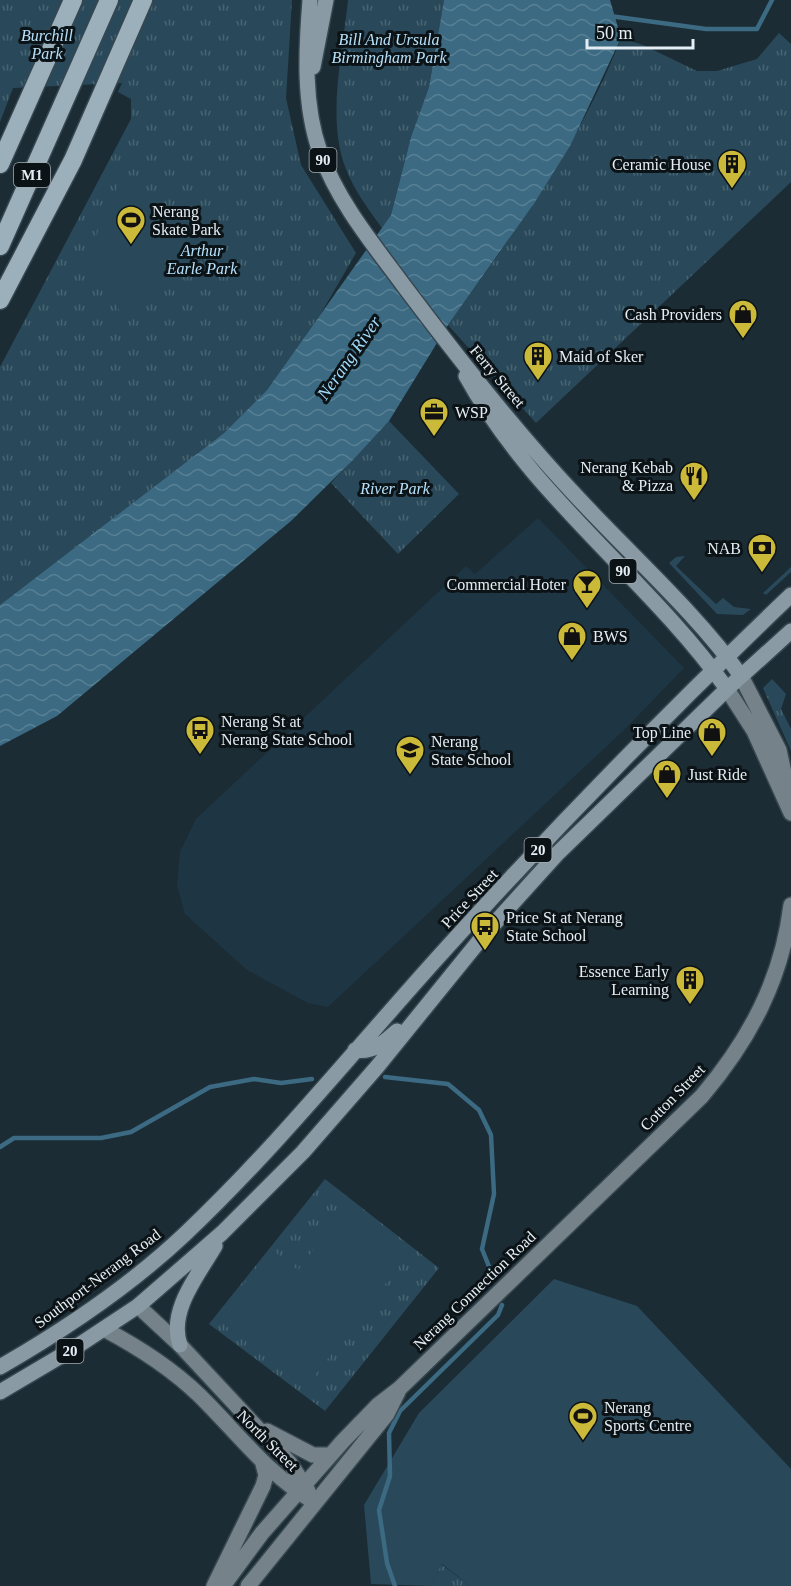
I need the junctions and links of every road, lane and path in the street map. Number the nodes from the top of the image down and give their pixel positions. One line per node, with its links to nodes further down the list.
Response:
1 (62, 0): 8 (highway)
2 (73, 0): 8 (highway, M1)
3 (109, 0): 10 (highway, M1)
4 (143, 0): 11 (highway)
5 (310, 0): 7 (main road, 90)
6 (326, 0): 7 (main road, 90)
7 (308, 93): 12 (main road, 90)
8 (19, 122): 9 (highway, M1)
9 (0, 165)
10 (0, 246)
11 (0, 300)
12 (450, 347): 15 (main road, Ferry Street / 90); 16 (main road, Ferry Street / 90)
13 (791, 595): 15 (main road, Price Street)
14 (791, 631): 17 (main road)
15 (726, 656): 16 (main road, Price Street / 20); 17 (main road, Ferry Street / 90)
16 (713, 669): 18 (main road, Ferry Street / 90); 23 (main road, Price Street / 20)
17 (741, 676): 18 (main road); 19 (main road, Ferry Street)
18 (727, 689): 20 (main road, Ferry Street); 22 (main road, 20)
19 (791, 806)
20 (791, 813)
21 (791, 905): 24 (main road, Cotton Street)
22 (427, 1005): 23 (main road); 25 (main road, 20)
23 (355, 1050): 26 (main road, Price Street / 20)
24 (573, 1219): 32 (main road, Nerang Connection Road)
25 (222, 1233): 27 (main road, 20); 30 (main road)
26 (184, 1235): 28 (main road, Southport-Nerang Road / 20)
27 (138, 1306): 28 (main road); 29 (main road, 20); 30 (main road, North Street)
28 (89, 1311): 31 (main road, Southport-Nerang Road / 20)
29 (104, 1329): 33 (main road, 20); 36 (main road, North Street)
30 (180, 1345): 34 (main road, North Street)
31 (0, 1366)
32 (400, 1388): 35 (main road, Nerang Connection Road); 38 (main road, Nerang Connection Road)
33 (0, 1392)
34 (251, 1421): 35 (main road); 37 (main road, North Street)
35 (330, 1455): 37 (main road, Nerang Connection Road)
36 (263, 1464): 37 (main road, North Street); 39 (main road)
37 (301, 1488): 38 (main road, North Street); 40 (main road, Nerang Connection Road)
38 (314, 1502): 41 (main road, Nerang Connection Road)
39 (214, 1586)
40 (223, 1586)
41 (248, 1586)

